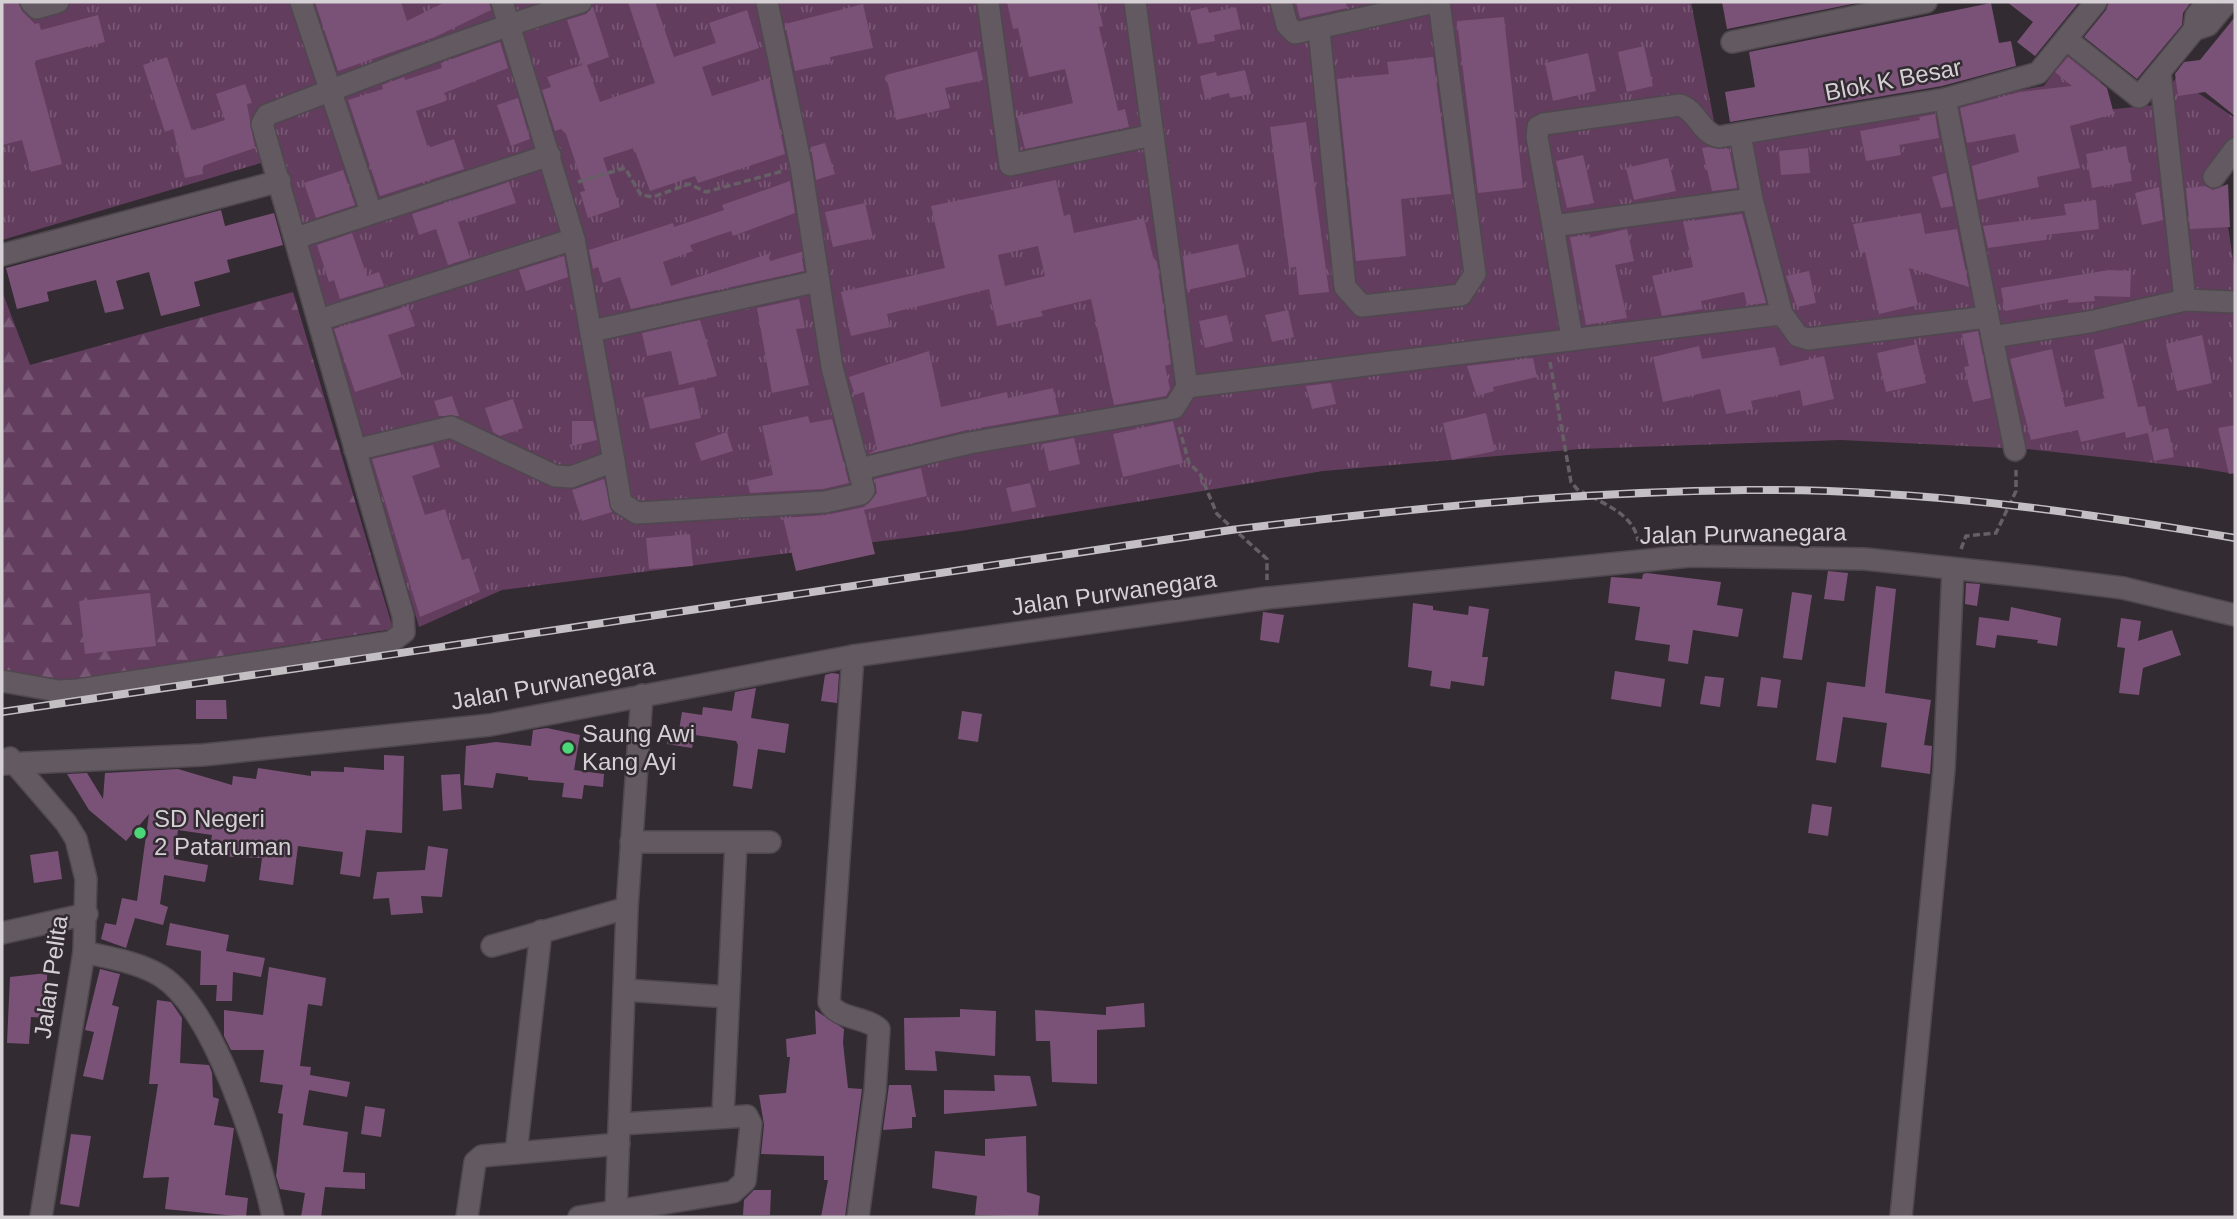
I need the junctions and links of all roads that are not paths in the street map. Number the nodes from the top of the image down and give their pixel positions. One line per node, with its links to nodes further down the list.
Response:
1 (31, 2): 2 (street)
2 (58, 2)
3 (301, 2): 21 (street)
4 (502, 2): 15 (street)
5 (580, 2): 15 (street)
6 (988, 2): 24 (street)
7 (1135, 2): 24 (street)
8 (1281, 2): 16 (street)
9 (1437, 2): 16 (street); 16 (street)
10 (1926, 2): 19 (street)
11 (2096, 2): 18 (street, Blok K Besar)
12 (2208, 2): 17 (street)
13 (2227, 2): 17 (street)
14 (771, 3): 35 (street)
15 (510, 24): 21 (street); 26 (street)
16 (1320, 30)
17 (2194, 30): 20 (street)
18 (2066, 39): 20 (street); 22 (street, Blok K Besar)
19 (1732, 42)
20 (2160, 72): 36 (street)
21 (328, 91): 28 (street); 30 (street)
22 (1945, 99): 23 (street, Blok K Besar); 40 (street)
23 (1740, 134): 29 (street); 31 (street, Blok K Besar)
24 (1153, 135): 43 (street)
25 (2235, 149): 27 (street)
26 (550, 155): 30 (street); 33 (street)
27 (2214, 177)
28 (280, 181): 32 (street); 34 (street)
29 (1752, 199): 31 (street); 38 (street)
30 (371, 212): 32 (street)
31 (1553, 226): 42 (street)
32 (296, 238): 39 (street)
33 (574, 239): 39 (street); 41 (street)
34 (2, 255)
35 (818, 281): 41 (street); 47 (street)
36 (2185, 300): 37 (street); 40 (street)
37 (2235, 302)
38 (1782, 314): 40 (street); 42 (street)
39 (319, 320): 44 (street)
40 (1990, 327): 45 (street)
41 (592, 331): 46 (street)
42 (1572, 338): 43 (street)
43 (1187, 387): 47 (street)
44 (355, 450): 46 (street); 51 (street)
45 (2015, 450)
46 (614, 461): 47 (street)
47 (860, 469)
48 (1953, 569): 49 (street, Jalan Purwanegara); 50 (street, Jalan Purwanegara); 74 (street)
49 (2235, 615)
50 (853, 656): 52 (street, Jalan Purwanegara); 73 (street)
51 (2, 681)
52 (642, 695): 53 (street, Jalan Purwanegara); 54 (street)
53 (7, 760): 58 (street, Jalan Pelita)
54 (631, 842): 55 (street); 57 (street)
55 (736, 842): 56 (street); 64 (street)
56 (770, 842)
57 (627, 908): 59 (street); 63 (street)
58 (87, 914): 60 (street); 62 (street, Jalan Pelita)
59 (541, 931): 61 (street); 67 (street)
60 (2, 933)
61 (492, 946)
62 (84, 952): 69 (street, Jalan Pelita); 70 (street)
63 (625, 990): 64 (street); 66 (street)
64 (728, 997): 65 (street)
65 (723, 1115): 66 (street); 68 (street)
66 (620, 1134): 67 (street); 68 (street)
67 (516, 1153): 71 (street)
68 (616, 1211): 72 (street)
69 (41, 1217)
70 (273, 1217)
71 (467, 1217)
72 (579, 1217)
73 (858, 1217)
74 (1901, 1217)

